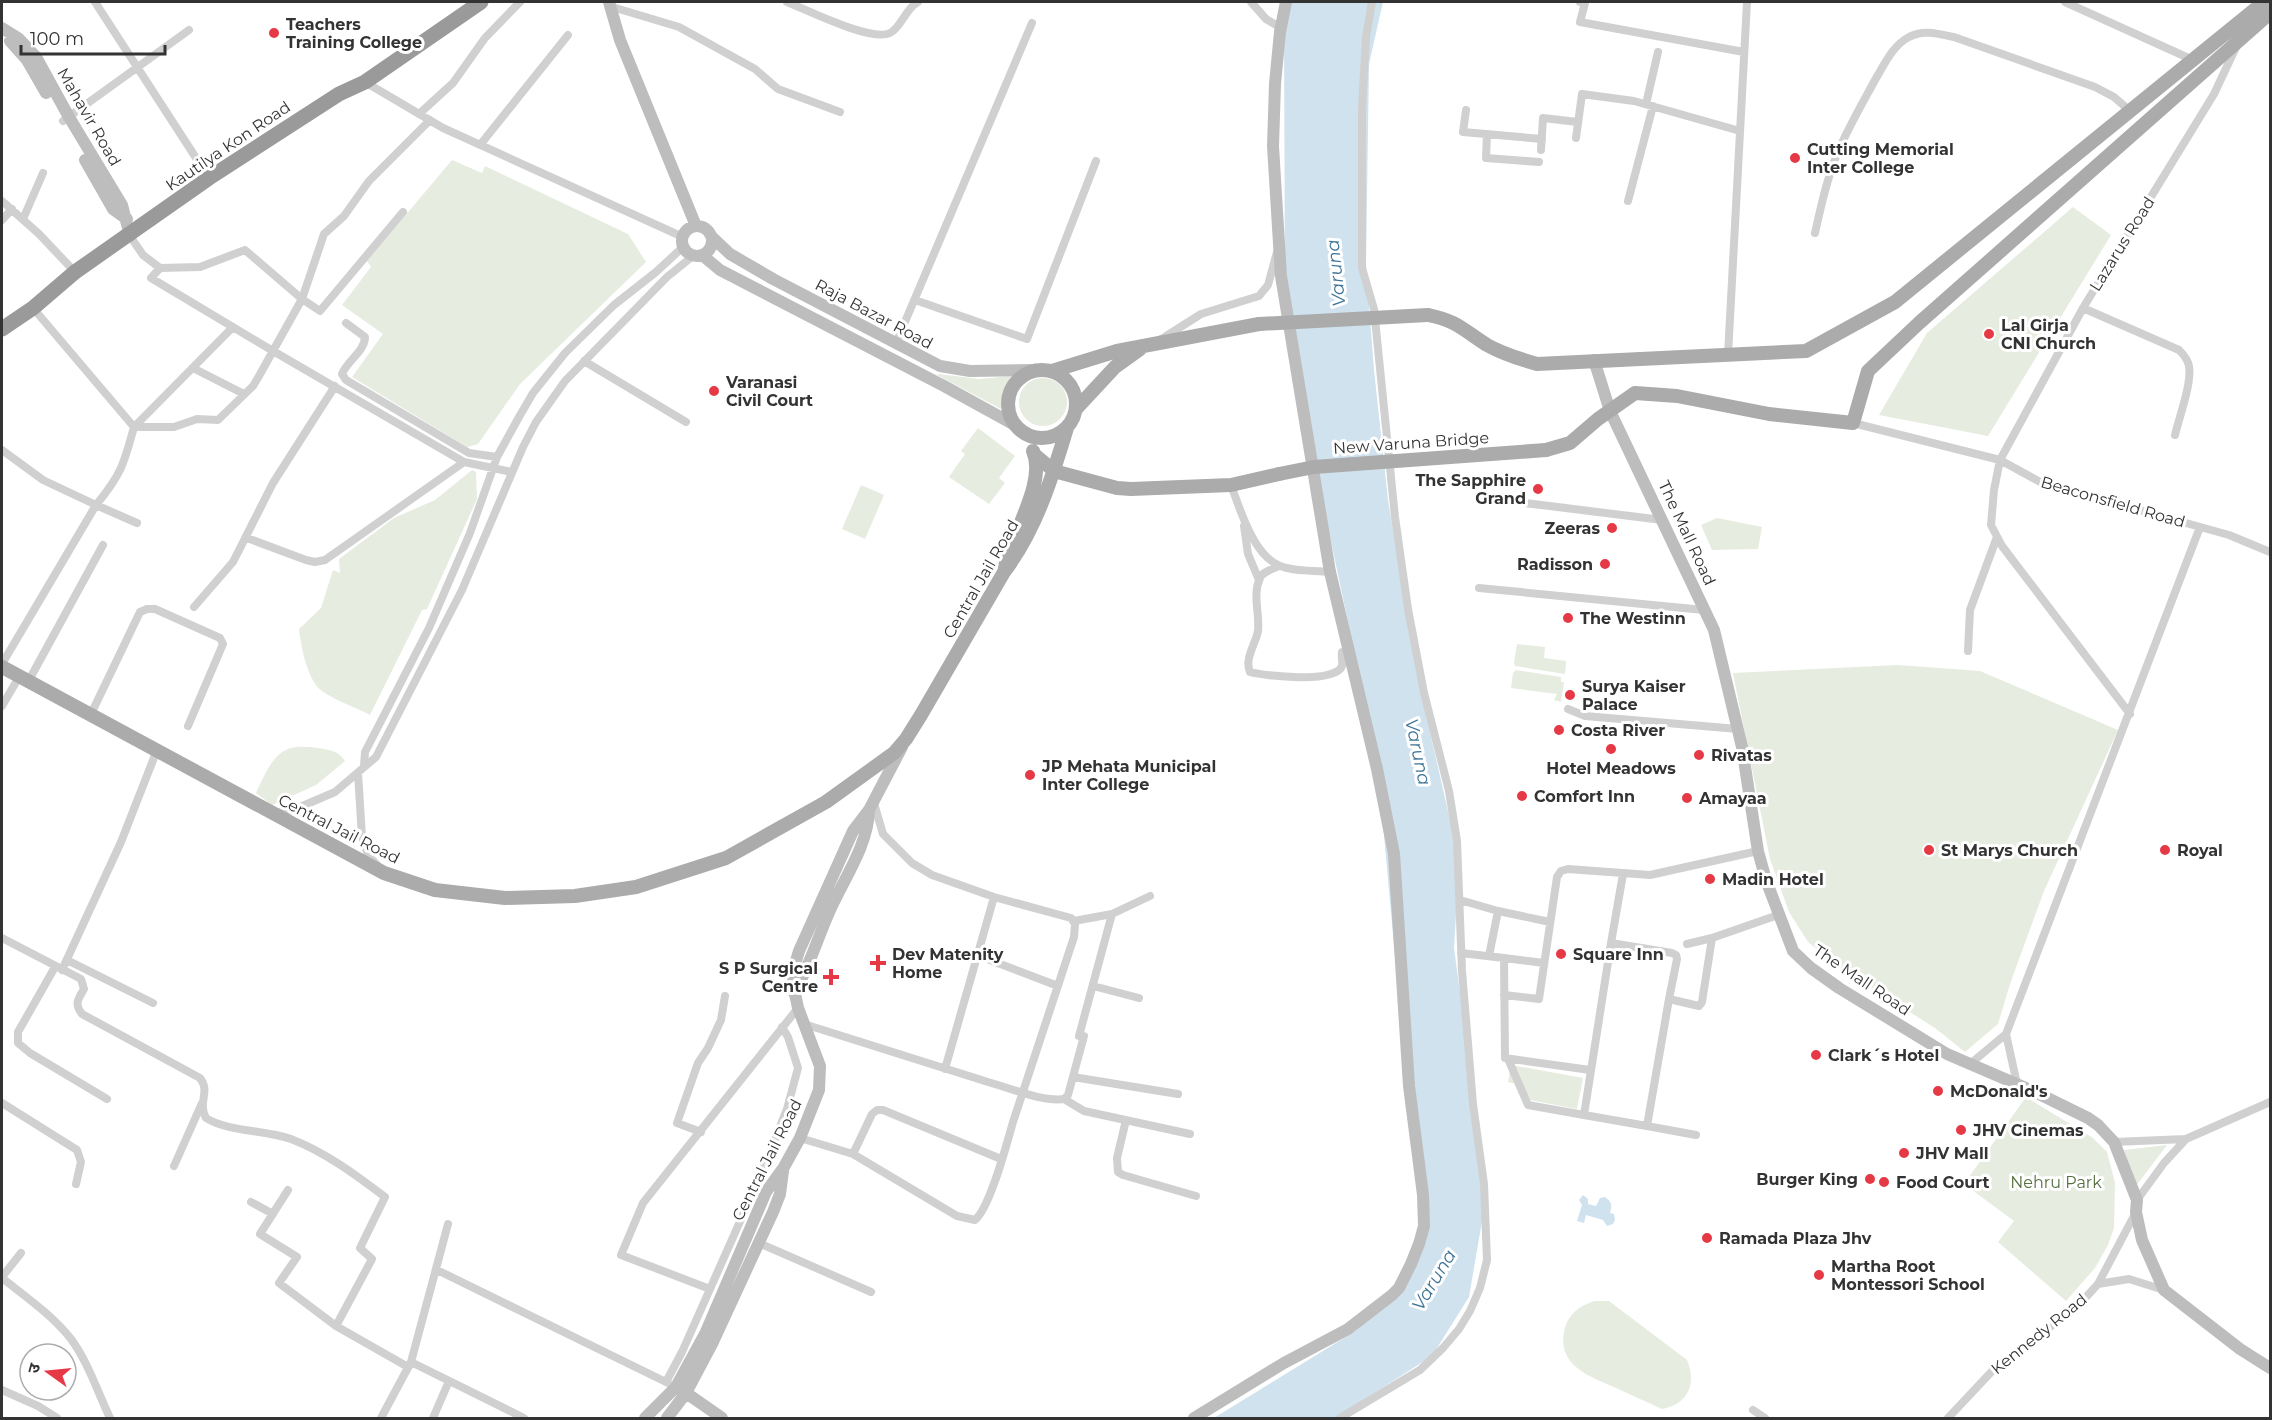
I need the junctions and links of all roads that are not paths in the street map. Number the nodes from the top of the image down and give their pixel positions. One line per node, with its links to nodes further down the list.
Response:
1 (95, 2): 28 (street)
2 (481, 2): 30 (highway, Kautilya Kon Road)
3 (520, 2): 35 (street)
4 (787, 2): 14 (street)
5 (918, 2): 14 (street)
6 (1251, 2): 19 (street)
7 (1286, 2): 19 (street)
8 (1372, 2): 136 (street)
9 (1580, 2): 26 (street)
10 (1746, 2): 26 (street)
11 (2065, 2): 27 (street)
12 (2264, 2): 15 (main road)
13 (609, 4): 34 (street); 55 (street)
14 (802, 4)
15 (2247, 15): 16 (street); 21 (main road)
16 (2267, 20): 24 (main road)
17 (1032, 23): 65 (street)
18 (2, 28): 29 (street, Mahavir Road)
19 (1281, 28): 60 (street)
20 (189, 30): 28 (street)
21 (2227, 31): 24 (street); 27 (main road)
22 (2, 35): 29 (street)
23 (568, 35): 43 (street)
24 (2238, 43): 67 (street, Lazarus Road); 84 (main road)
25 (1658, 52): 31 (street)
26 (1744, 52): 39 (street)
27 (2193, 60): 33 (main road)
28 (139, 67): 36 (street); 48 (street)
29 (42, 77): 36 (street)
30 (365, 82): 35 (street); 48 (highway, Kautilya Kon Road)
31 (1649, 105): 38 (street); 39 (street); 50 (street)
32 (1466, 110): 40 (street)
33 (2130, 111): 56 (street); 74 (main road)
34 (840, 112)
35 (419, 114): 37 (street)
36 (66, 119): 57 (street)
37 (430, 120): 43 (street); 64 (street)
38 (1578, 122): 41 (street); 42 (street)
39 (1740, 131): 74 (street)
40 (1487, 134): 42 (street); 46 (street)
41 (1576, 138)
42 (1542, 139): 44 (street)
43 (480, 145): 59 (street)
44 (1541, 150)
45 (1096, 161): 65 (street)
46 (1539, 162)
47 (43, 173): 53 (street)
48 (209, 178): 57 (highway, Kautilya Kon Road)
49 (2, 201): 51 (street)
50 (1628, 201)
51 (12, 209): 53 (street); 54 (street)
52 (403, 212): 64 (street)
53 (23, 219): 63 (street)
54 (2, 220)
55 (696, 226): 58 (street); 59 (street)
56 (1815, 233)
57 (130, 236): 62 (street); 63 (highway, Kautilya Kon Road)
58 (711, 236): 61 (street); 71 (street, Raja Bazar Road)
59 (683, 242): 61 (street); 92 (street)
60 (1279, 244): 72 (street); 111 (street)
61 (698, 255): 76 (street); 85 (street)
62 (160, 268): 64 (street); 69 (street)
63 (75, 272): 66 (highway, Kautilya Kon Road)
64 (302, 299): 73 (street)
65 (915, 300): 71 (street)
66 (33, 308): 70 (highway, Kautilya Kon Road); 86 (street)
67 (2082, 308): 89 (street); 93 (street, Lazarus Road)
68 (346, 323): 92 (street)
69 (233, 327): 73 (street); 77 (street)
70 (2, 329)
71 (896, 343): 78 (street, Raja Bazar Road)
72 (1151, 344): 75 (main road, bridge); 78 (main road); 81 (main road)
73 (273, 351): 79 (street); 80 (street)
74 (1728, 355): 75 (main road)
75 (1594, 360): 82 (street, The Mall Road)
76 (584, 361): 83 (street); 97 (street)
77 (193, 368): 80 (street); 86 (street)
78 (1045, 370): 81 (main road); 85 (main road)
79 (335, 387): 94 (street); 106 (street)
80 (244, 394): 86 (street)
81 (1076, 409): 87 (main road)
82 (1610, 411): 84 (main road, New Varuna Bridge); 98 (main road, New Varuna Bridge, bridge); 102 (street, The Mall Road)
83 (686, 422)
84 (1852, 423): 93 (street, Beaconsfield Road)
85 (1013, 424): 88 (main road)
86 (134, 427): 100 (street)
87 (1067, 428): 88 (main road); 96 (main road, Central Jail Road)
88 (1026, 435): 91 (main road)
89 (2175, 435)
90 (2, 450): 100 (street)
91 (1035, 455): 96 (main road); 110 (main road)
92 (497, 457): 95 (street)
93 (2000, 460): 104 (street, Beaconsfield Road); 105 (street, Lazarus Road)
94 (464, 462): 95 (street); 106 (street)
95 (494, 467): 97 (street); 128 (street)
96 (1054, 471): 98 (main road, New Varuna Bridge); 110 (main road, Central Jail Road)
97 (512, 472): 128 (street)
98 (1231, 485): 101 (street)
99 (1517, 502): 102 (street)
100 (96, 505): 103 (street); 118 (street)
101 (1243, 516): 109 (street); 112 (street)
102 (1662, 520): 115 (street, The Mall Road)
103 (137, 523)
104 (2200, 527): 108 (street, Beaconsfield Road); 123 (street)
105 (1997, 537): 117 (street); 123 (street)
106 (247, 538): 114 (street)
107 (103, 546): 119 (street)
108 (2271, 552)
109 (1280, 566): 111 (street); 112 (street)
110 (1004, 572): 126 (main road, Central Jail Road)
111 (1330, 572): 116 (street)
112 (1259, 580): 116 (street)
113 (1479, 588): 115 (street)
114 (194, 607)
115 (1704, 610): 125 (street, The Mall Road)
116 (1348, 649): 220 (street)
117 (1968, 651)
118 (2, 665): 119 (main road, Central Jail Road)
119 (24, 680): 120 (street); 122 (main road, Central Jail Road)
120 (2, 706)
121 (1568, 709): 125 (street)
122 (91, 714): 124 (street); 127 (main road, Central Jail Road)
123 (2130, 714): 163 (street)
124 (188, 726)
125 (1738, 729): 131 (street, The Mall Road)
126 (906, 739): 129 (street, Central Jail Road); 132 (main road, Central Jail Road)
127 (157, 750): 130 (main road, Central Jail Road); 150 (street)
128 (361, 769): 130 (street); 132 (street)
129 (871, 805): 135 (street); 160 (street, Central Jail Road)
130 (271, 813): 132 (main road, Central Jail Road)
131 (1758, 851): 133 (street); 139 (street, The Mall Road)
132 (384, 873)
133 (1623, 873): 141 (street); 144 (street)
134 (1149, 896): 138 (street)
135 (994, 897): 140 (street); 147 (street)
136 (1460, 900): 137 (street); 146 (street)
137 (1498, 911): 141 (street); 148 (street)
138 (1112, 914): 140 (street); 154 (street)
139 (1779, 915): 142 (street); 165 (street, The Mall Road)
140 (1074, 921): 153 (street)
141 (1550, 922): 151 (street)
142 (1712, 938): 145 (street); 158 (street)
143 (3, 942): 152 (street)
144 (1611, 943): 158 (street); 167 (street)
145 (1687, 944)
146 (1461, 954): 148 (street); 221 (street)
147 (977, 956): 153 (street); 166 (street)
148 (1489, 956): 149 (street)
149 (1504, 958): 151 (street); 155 (street)
150 (67, 960): 152 (street); 159 (street)
151 (1544, 963): 155 (street)
152 (58, 968): 172 (street); 176 (street)
153 (1058, 986): 170 (street)
154 (1093, 986): 157 (street); 168 (street)
155 (1504, 995): 164 (street)
156 (725, 996): 180 (street)
157 (1139, 998)
158 (1669, 999): 179 (street)
159 (153, 1003)
160 (798, 1008): 161 (street, Central Jail Road); 162 (street)
161 (804, 1024): 166 (street); 183 (street, Central Jail Road)
162 (782, 1027): 180 (street); 202 (street)
163 (2006, 1034): 165 (street); 169 (street)
164 (1508, 1059): 167 (street); 177 (street)
165 (1970, 1064): 169 (street, The Mall Road)
166 (945, 1069): 170 (street)
167 (1590, 1070): 177 (street)
168 (1073, 1077): 171 (street); 173 (street)
169 (2017, 1084): 185 (street, The Mall Road)
170 (1023, 1092): 173 (street); 187 (street)
171 (1178, 1094)
172 (107, 1099)
173 (1064, 1099): 178 (street)
174 (2271, 1102): 184 (street)
175 (2, 1103): 190 (street)
176 (202, 1103): 188 (street); 205 (street)
177 (1584, 1114): 179 (street)
178 (1126, 1120): 181 (street); 192 (street)
179 (1647, 1126): 182 (street)
180 (702, 1132): 202 (street)
181 (1190, 1134)
182 (1696, 1136)
183 (800, 1138): 186 (street); 189 (street, Central Jail Road)
184 (2186, 1139): 185 (street); 194 (street, Kennedy Road)
185 (2114, 1142): 194 (street, The Mall Road)
186 (853, 1154): 187 (street); 187 (street)
187 (1001, 1159)
188 (174, 1166)
189 (784, 1167): 197 (street); 209 (street, Central Jail Road)
190 (76, 1184)
191 (288, 1190): 195 (street)
192 (1196, 1196)
193 (251, 1202): 195 (street)
194 (2137, 1206): 201 (street, Kennedy Road); 203 (street, The Mall Road)
195 (273, 1214): 205 (street)
196 (448, 1224): 199 (street)
197 (759, 1244): 204 (street); 209 (street)
198 (21, 1253): 200 (street)
199 (437, 1270): 206 (street); 209 (street)
200 (2, 1278): 213 (street)
201 (2098, 1284): 203 (street); 223 (street, Kennedy Road)
202 (710, 1289): 209 (street)
203 (2164, 1290): 207 (street, The Mall Road)
204 (870, 1292)
205 (336, 1326): 206 (street)
206 (410, 1364): 208 (street); 214 (street)
207 (2271, 1368)
208 (449, 1381): 215 (street); 216 (street)
209 (676, 1387): 217 (street, Central Jail Road); 218 (street); 219 (street)
210 (2, 1390): 212 (street)
211 (1753, 1410): 222 (street)
212 (57, 1419)
213 (110, 1419)
214 (381, 1419)
215 (433, 1419)
216 (524, 1419)
217 (645, 1419)
218 (667, 1419)
219 (722, 1419)
220 (1194, 1419)
221 (1340, 1419)
222 (1765, 1419)
223 (1948, 1419)

